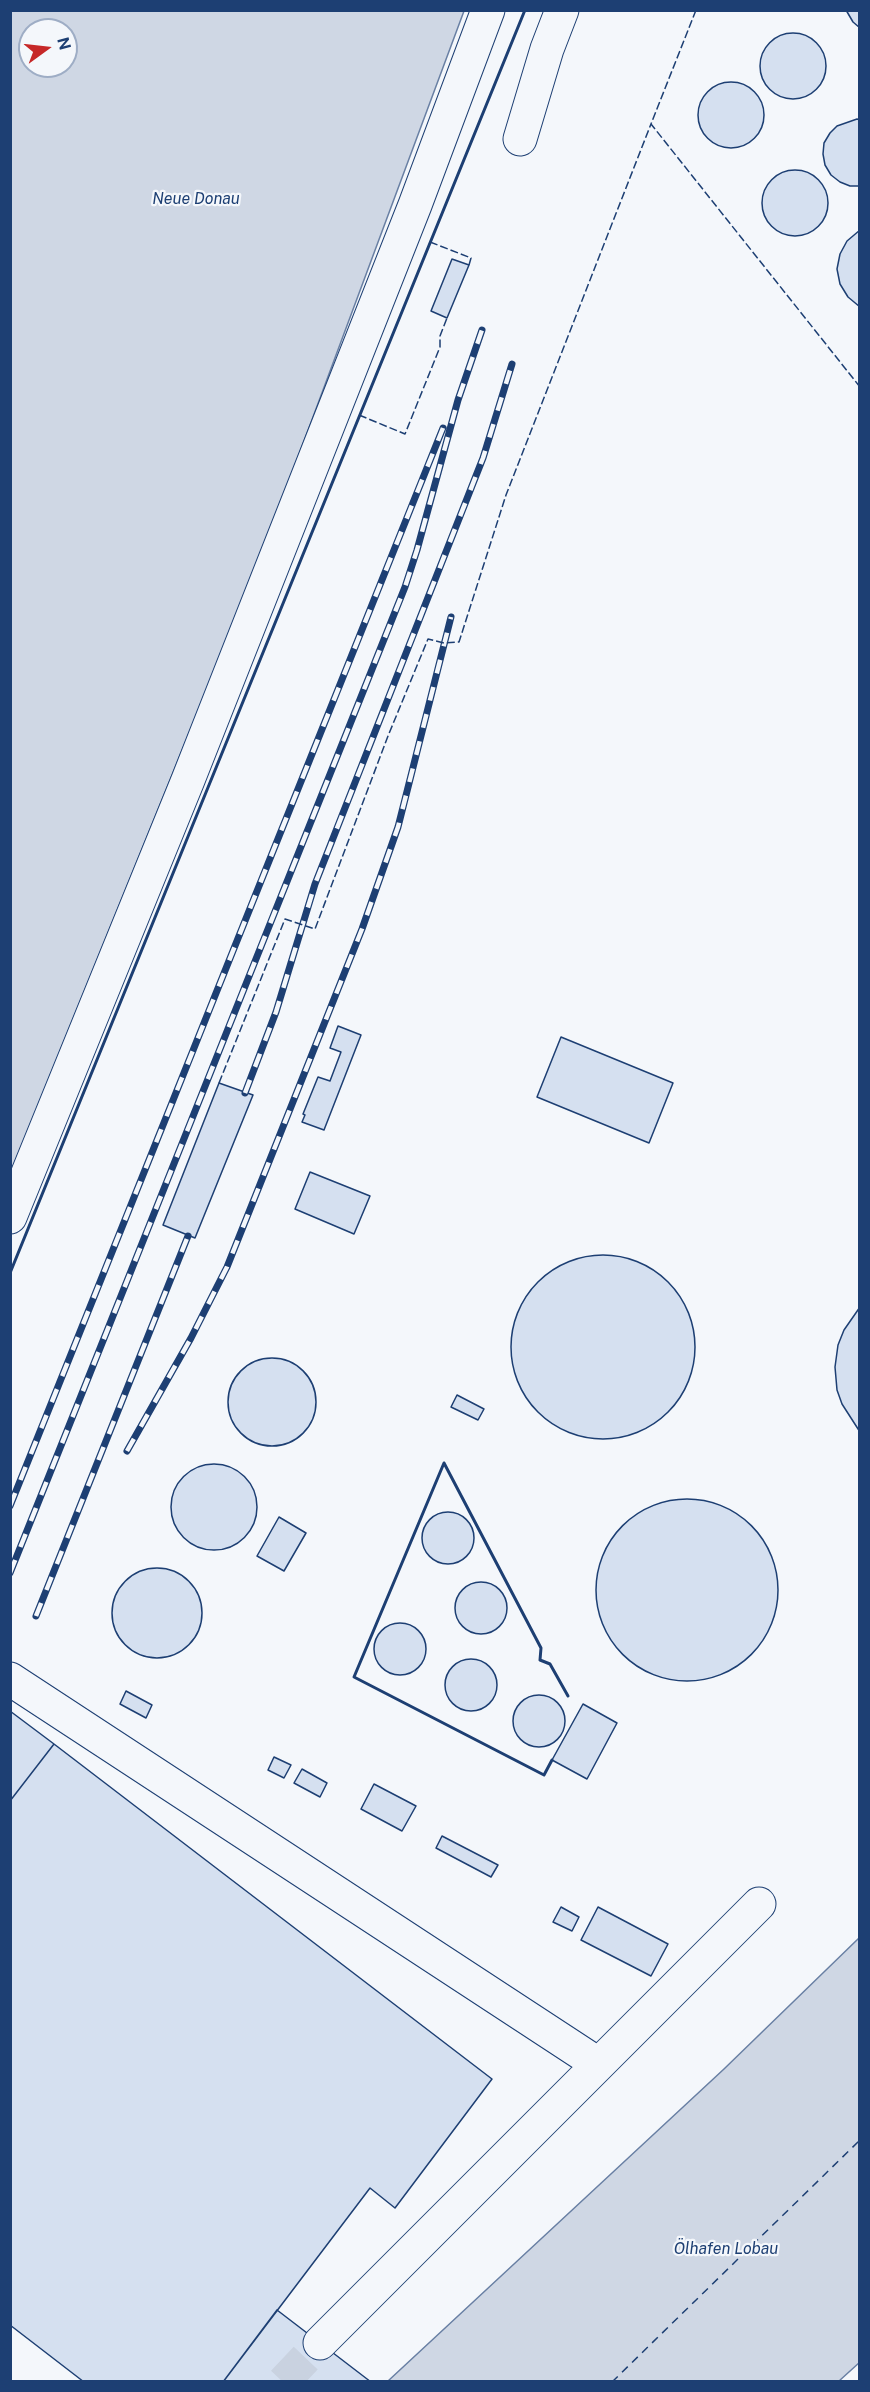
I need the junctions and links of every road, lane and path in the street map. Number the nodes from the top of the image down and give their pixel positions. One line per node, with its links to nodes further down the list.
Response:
1 (488, 10): 4 (lane)
2 (562, 10): 3 (lane)
3 (519, 139)
4 (10, 1217)
5 (10, 1679): 7 (lane)
6 (759, 1904): 7 (lane)
7 (598, 2064): 8 (lane)
8 (320, 2343)

